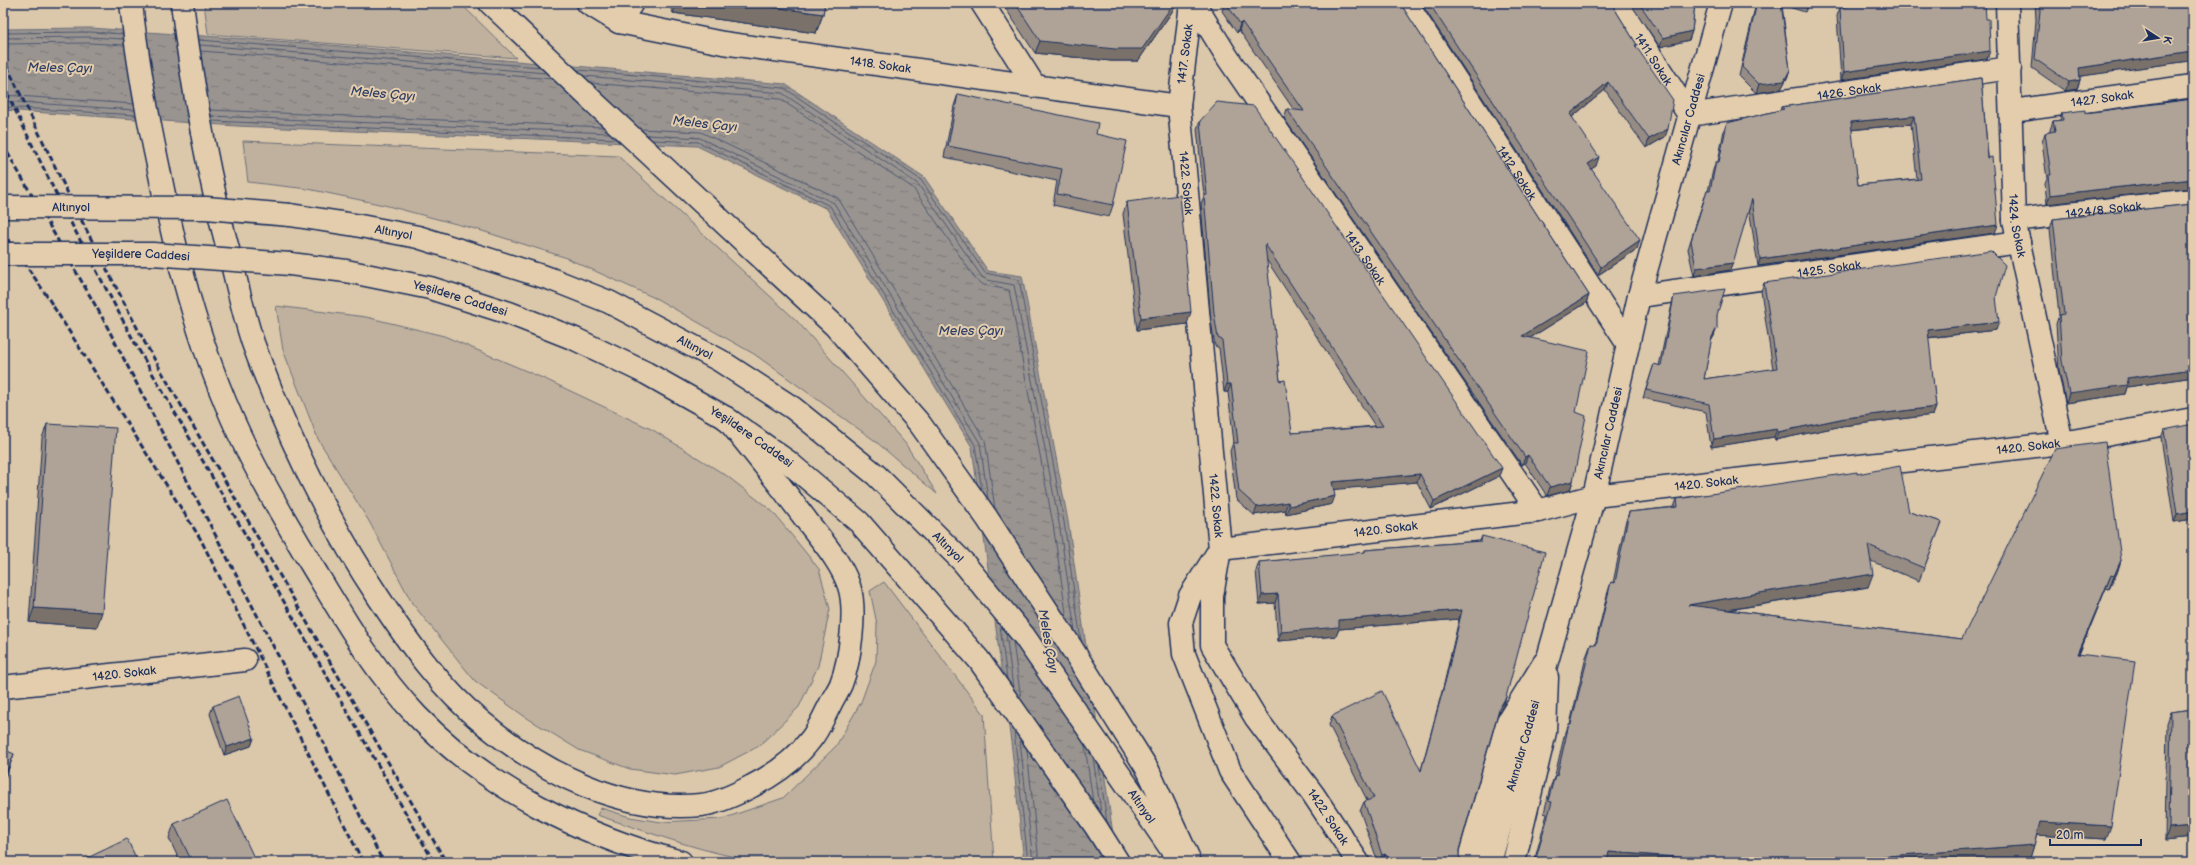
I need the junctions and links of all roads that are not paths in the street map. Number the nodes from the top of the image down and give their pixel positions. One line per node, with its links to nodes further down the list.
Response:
1 (131, 3): 35 (main road)
2 (182, 3): 26 (main road)
3 (490, 3): 38 (main road)
4 (588, 3): 12 (main road, 1418. Sokak)
5 (632, 3): 12 (main road)
6 (982, 3): 14 (main road)
7 (1192, 3): 16 (main road, 1417. Sokak); 30 (main road, 1413. Sokak)
8 (1406, 3): 25 (main road, 1412. Sokak)
9 (1617, 3): 18 (main road, 1411. Sokak)
10 (1721, 3): 18 (main road, Akıncılar Caddesi)
11 (2008, 3): 13 (main road, 1424. Sokak)
12 (619, 22): 14 (main road, 1418. Sokak)
13 (2010, 68): 17 (main road, 1424. Sokak); 18 (main road, 1426. Sokak)
14 (1034, 85): 16 (main road, 1418. Sokak)
15 (2193, 86): 17 (main road, 1427. Sokak)
16 (1179, 106): 31 (main road, 1422. Sokak)
17 (2012, 110): 21 (main road, 1424. Sokak)
18 (1689, 115): 24 (main road, Akıncılar Caddesi)
19 (2193, 200): 21 (main road, 1424/8. Sokak)
20 (3, 206): 37 (main road, Altınyol, bridge)
21 (2014, 220): 22 (main road, 1424. Sokak)
22 (2019, 242): 24 (main road, 1425. Sokak); 28 (main road, 1424. Sokak)
23 (3, 254): 26 (main road, Yeşildere Caddesi, bridge)
24 (1639, 296): 25 (main road, Akıncılar Caddesi)
25 (1627, 343): 29 (main road, Akıncılar Caddesi)
26 (726, 418): 36 (main road, Yeşildere Caddesi)
27 (2193, 418): 28 (main road, 1420. Sokak)
28 (2062, 443): 29 (main road, 1420. Sokak)
29 (1594, 496): 30 (main road, 1420. Sokak); 32 (main road, Akıncılar Caddesi)
30 (1538, 511): 31 (main road, 1420. Sokak)
31 (1220, 549): 39 (main road); 40 (main road, 1422. Sokak)
32 (1548, 657): 41 (main road); 42 (main road, Akıncılar Caddesi); 43 (main road)
33 (245, 660): 34 (main road, 1420. Sokak)
34 (3, 687)
35 (681, 862)
36 (1118, 862)
37 (1180, 862)
38 (1190, 862)
39 (1290, 862)
40 (1358, 862)
41 (1468, 862)
42 (1490, 862)
43 (1514, 862)

